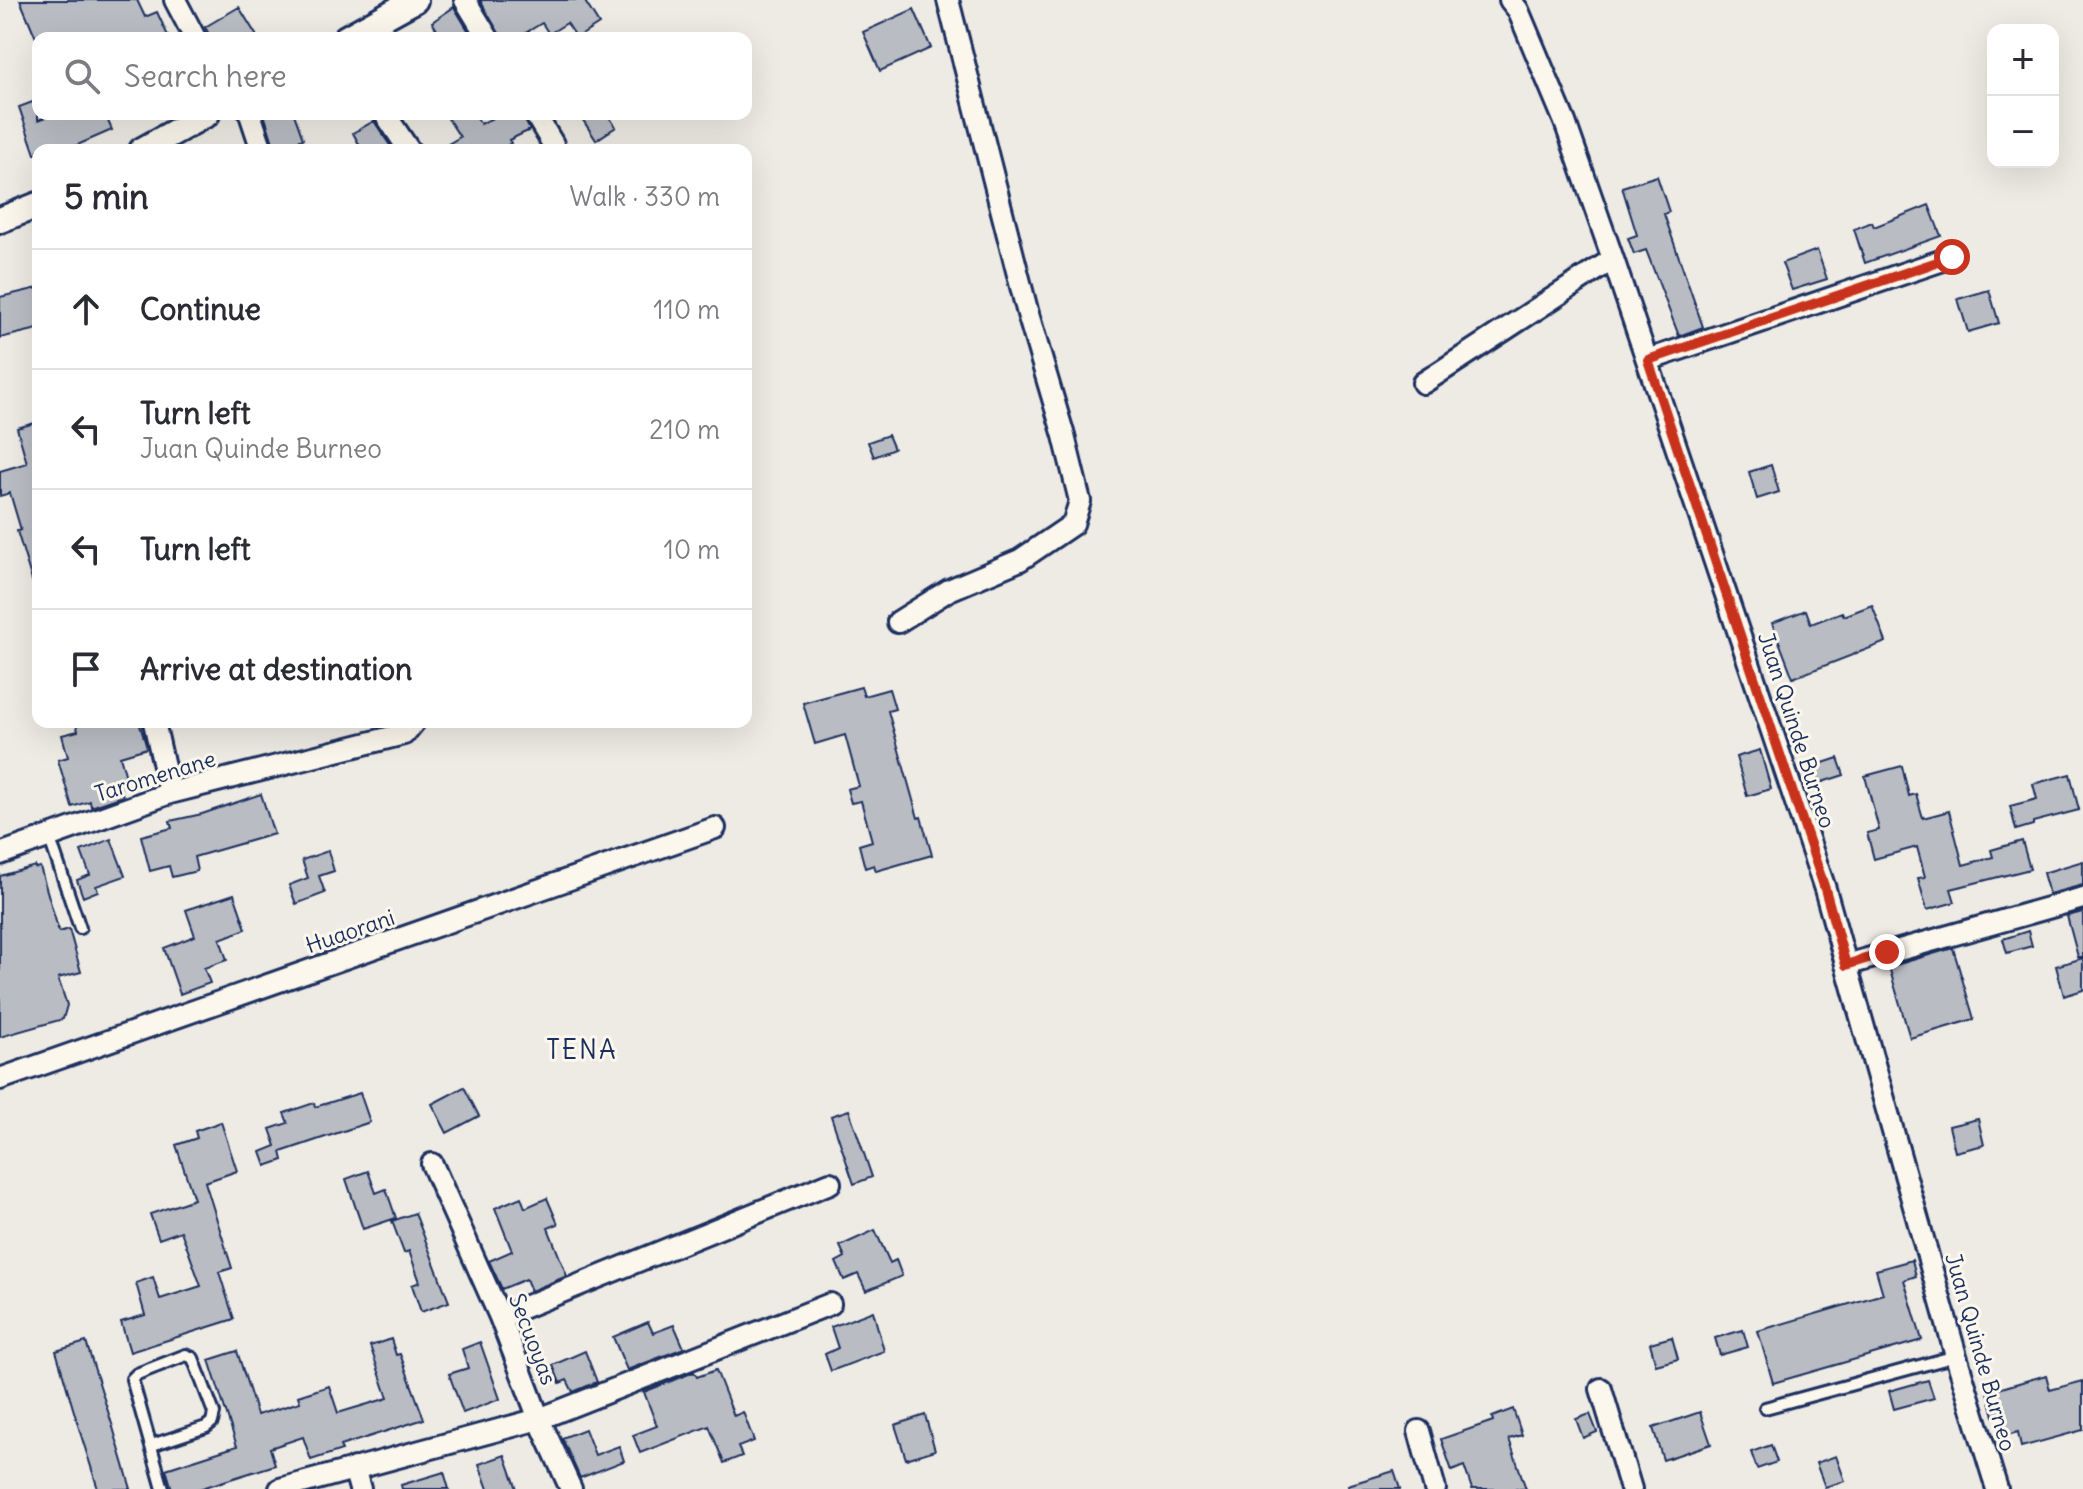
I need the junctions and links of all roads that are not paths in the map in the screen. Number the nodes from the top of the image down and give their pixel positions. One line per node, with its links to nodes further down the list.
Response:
1 (175, 0): 6 (street)
2 (415, 0): 7 (street)
3 (465, 0): 8 (street)
4 (948, 0): 23 (street)
5 (1510, 0): 20 (street, Juan Quinde Burneo)
6 (192, 32)
7 (357, 32)
8 (484, 32)
9 (196, 120): 13 (street)
10 (252, 120): 14 (street)
11 (389, 120): 15 (street)
12 (539, 120): 16 (street)
13 (153, 144)
14 (260, 144)
15 (405, 144)
16 (553, 144)
17 (32, 207): 18 (street)
18 (0, 220)
19 (1952, 257): 21 (street)
20 (1613, 259): 21 (street, Juan Quinde Burneo); 22 (street)
21 (1648, 360): 32 (street, Juan Quinde Burneo)
22 (1423, 383)
23 (898, 622)
24 (155, 728): 26 (street)
25 (409, 728): 26 (street, Taromenane)
26 (170, 793): 28 (street, Taromenane)
27 (715, 828): 33 (street, Huaorani)
28 (49, 836): 29 (street, Taromenane); 31 (lane)
29 (0, 854)
30 (2083, 898): 32 (street)
31 (80, 928)
32 (1846, 965): 38 (street, Juan Quinde Burneo)
33 (0, 1079)
34 (432, 1164): 37 (street, Secuoyas)
35 (830, 1183): 37 (street)
36 (830, 1304): 41 (street)
37 (500, 1317): 41 (street, Secuoyas)
38 (1956, 1356): 40 (lane); 51 (street, Juan Quinde Burneo)
39 (1601, 1389): 50 (street)
40 (1765, 1408)
41 (539, 1419): 44 (street, Secuoyas); 48 (street)
42 (1419, 1431): 49 (street)
43 (152, 1445): 43 (lane); 45 (lane)
44 (354, 1468): 46 (street, Secuoyas); 47 (street)
45 (163, 1489)
46 (280, 1489)
47 (360, 1489)
48 (571, 1489)
49 (1435, 1489)
50 (1631, 1489)
51 (1997, 1489)

